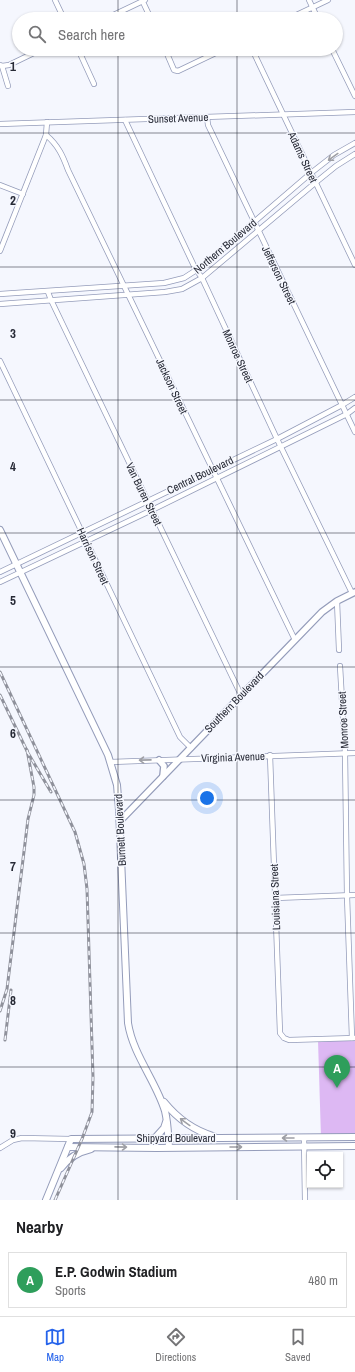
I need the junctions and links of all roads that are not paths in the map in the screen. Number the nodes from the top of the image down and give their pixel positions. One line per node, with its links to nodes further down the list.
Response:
1 (55, 0): 6 (street)
2 (143, 0): 7 (street); 8 (street)
3 (309, 0): 5 (street)
4 (328, 0): 5 (street)
5 (312, 7): 9 (street); 10 (street)
6 (61, 12)
7 (120, 12)
8 (148, 12)
9 (302, 12)
10 (314, 12)
11 (28, 56): 17 (street)
12 (81, 56): 18 (street)
13 (168, 56): 14 (street)
14 (209, 56)
15 (255, 56): 22 (street, Adams Street)
16 (335, 56): 20 (street)
17 (1, 65): 19 (street)
18 (94, 84)
19 (8, 86)
20 (355, 96)
21 (355, 112): 22 (street, Sunset Avenue)
22 (283, 114): 23 (street, Sunset Avenue); 30 (street, Adams Street)
23 (207, 117): 24 (street, Sunset Avenue); 34 (street, Jefferson Street)
24 (125, 120): 25 (street, Sunset Avenue); 38 (street, Monroe Street)
25 (47, 122): 26 (street, Sunset Avenue); 27 (street)
26 (0, 124)
27 (46, 136): 33 (street); 40 (street, Jackson Street)
28 (355, 143): 30 (street, Northern Boulevard, one-way to 30)
29 (355, 154): 31 (street, Northern Boulevard)
30 (311, 173): 31 (street, Adams Street); 34 (street, Northern Boulevard)
31 (315, 182): 35 (street, Northern Boulevard); 37 (street, Adams Street)
32 (0, 185): 33 (street)
33 (23, 194): 36 (street)
34 (254, 221): 35 (street, Jefferson Street); 38 (street, Northern Boulevard)
35 (258, 231): 39 (street, Northern Boulevard); 48 (street, Jefferson Street)
36 (0, 251)
37 (355, 265)
38 (197, 270): 39 (street, Monroe Street); 40 (street, Northern Boulevard)
39 (202, 278): 43 (street, Northern Boulevard); 52 (street, Monroe Street)
40 (125, 286): 41 (street, Northern Boulevard); 43 (street, Jackson Street)
41 (48, 292): 42 (street, Northern Boulevard); 44 (street, Van Buren Street)
42 (0, 294)
43 (129, 295): 44 (street, Northern Boulevard); 54 (street, Jackson Street)
44 (51, 300): 45 (street, Northern Boulevard); 56 (street, Van Buren Street)
45 (0, 304)
46 (0, 361): 59 (street, Harrison Street)
47 (355, 397): 48 (street, Central Boulevard)
48 (342, 405): 50 (street, Jefferson Street); 52 (street, Central Boulevard)
49 (355, 408): 50 (street, Central Boulevard)
50 (347, 414): 51 (street, Jefferson Street); 53 (street, Central Boulevard)
51 (355, 432)
52 (277, 439): 53 (street, Monroe Street); 54 (street, Central Boulevard)
53 (281, 447): 55 (street, Central Boulevard); 65 (street, Monroe Street)
54 (212, 470): 55 (street, Jackson Street); 56 (street, Central Boulevard)
55 (216, 479): 57 (street, Central Boulevard); 67 (street, Jackson Street)
56 (147, 501): 57 (street, Van Buren Street); 59 (street, Central Boulevard)
57 (152, 510): 60 (street, Central Boulevard); 70 (street, Van Buren Street)
58 (0, 530): 61 (main road, Burnett Boulevard)
59 (82, 532): 60 (street, Harrison Street); 61 (street, Central Boulevard)
60 (86, 541): 63 (street, Central Boulevard); 71 (street, Harrison Street)
61 (16, 564): 62 (street, Central Boulevard); 63 (main road, Burnett Boulevard)
62 (0, 572)
63 (20, 572): 64 (street, Central Boulevard); 77 (main road, Burnett Boulevard)
64 (0, 582)
65 (353, 593): 66 (street, Southern Boulevard)
66 (337, 601): 67 (street, Southern Boulevard); 68 (street)
67 (295, 640): 70 (street, Southern Boulevard)
68 (339, 650)
69 (340, 666): 72 (street, Monroe Street)
70 (241, 695): 71 (street, Southern Boulevard)
71 (191, 748): 75 (street, Southern Boulevard)
72 (345, 753): 73 (street, Virginia Avenue); 74 (street, Virginia Avenue); 81 (street, Monroe Street)
73 (355, 753)
74 (270, 756): 75 (street, Virginia Avenue); 82 (street, Louisiana Street)
75 (179, 759): 76 (street, Virginia Avenue); 78 (street, Southern Boulevard)
76 (159, 760): 77 (street, Virginia Avenue, one-way to 77); 78 (street)
77 (111, 762): 79 (main road, Burnett Boulevard)
78 (163, 776): 79 (street, Southern Boulevard)
79 (120, 821): 84 (main road, Burnett Boulevard)
80 (355, 895): 81 (street)
81 (347, 896): 82 (street); 83 (street, Monroe Street)
82 (275, 898): 83 (street, Louisiana Street)
83 (353, 1038)
84 (159, 1096): 85 (main road, Burnett Boulevard); 88 (main road, one-way to 84)
85 (167, 1118): 87 (main road); 91 (main road, Burnett Boulevard)
86 (355, 1137): 89 (main road, Shipyard Boulevard)
87 (155, 1138): 90 (main road, Shipyard Boulevard); 91 (main road, Shipyard Boulevard)
88 (218, 1138): 89 (main road, Shipyard Boulevard, one-way to 88); 91 (main road, Shipyard Boulevard)
89 (304, 1138): 95 (street)
90 (71, 1139): 92 (main road); 96 (street, Shipyard Boulevard)
91 (168, 1139): 97 (main road, Burnett Boulevard)
92 (68, 1146): 94 (main road, Shipyard Boulevard); 98 (main road)
93 (355, 1146): 95 (main road, Shipyard Boulevard)
94 (98, 1147): 97 (main road, Shipyard Boulevard, one-way to 97); 98 (main road)
95 (304, 1147): 97 (main road, Shipyard Boulevard, one-way to 95); 100 (street)
96 (0, 1148)
97 (169, 1148)
98 (55, 1178): 99 (main road)
99 (46, 1200)
100 (305, 1200)

